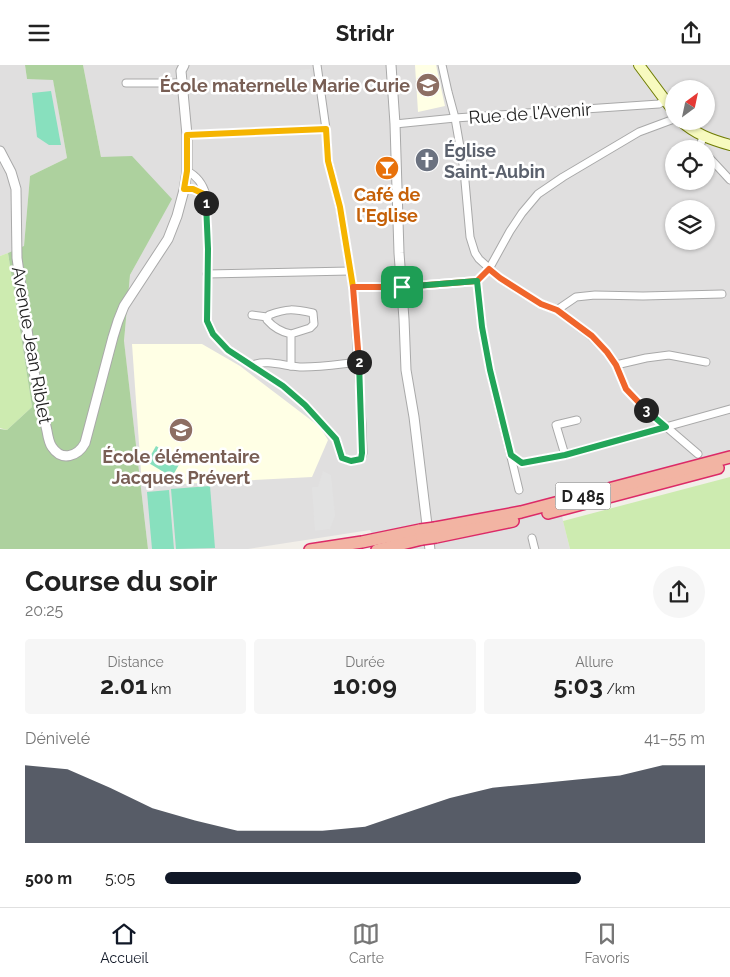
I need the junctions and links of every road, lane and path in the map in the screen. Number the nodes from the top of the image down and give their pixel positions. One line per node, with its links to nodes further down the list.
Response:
1 (184, 65): 7 (street, Avenue Jean Riblet)
2 (317, 65): 12 (street)
3 (391, 65): 11 (street)
4 (442, 65): 9 (street)
5 (639, 65): 8 (main road)
6 (126, 83): 7 (street)
7 (182, 83): 14 (street, Avenue Jean Riblet)
8 (665, 100): 9 (street, Rue de l'Avenir)
9 (456, 118): 11 (street, Rue de l'Avenir); 24 (street)
10 (665, 122): 24 (street)
11 (394, 124): 29 (street)
12 (326, 129): 14 (street); 25 (street)
13 (692, 130): 15 (main road)
14 (187, 135): 20 (street, Avenue Jean Riblet)
15 (703, 136): 16 (street); 17 (main road)
16 (702, 140)
17 (730, 145)
18 (0, 151): 22 (street, Avenue Jean Riblet)
19 (715, 164): 21 (street)
20 (187, 171): 22 (street, Avenue Jean Riblet); 23 (street)
21 (730, 180)
22 (184, 189): 23 (street)
23 (206, 195): 26 (street)
24 (489, 269): 27 (street); 31 (street)
25 (350, 271): 26 (street); 28 (street)
26 (207, 274): 37 (street)
27 (477, 281): 29 (street); 44 (street)
28 (353, 287): 29 (street); 35 (street)
29 (402, 287): 54 (street)
30 (722, 294): 31 (street)
31 (557, 310): 38 (street)
32 (252, 315): 33 (street)
33 (267, 317): 34 (street); 34 (street)
34 (291, 334): 39 (street)
35 (359, 362): 37 (street); 39 (street)
36 (706, 362): 38 (street)
37 (252, 365): 39 (street)
38 (616, 365): 42 (street)
39 (291, 366)
40 (730, 409): 42 (street)
41 (577, 420): 45 (street)
42 (666, 427): 43 (street); 45 (street)
43 (698, 453)
44 (511, 455): 45 (street); 48 (street)
45 (565, 455)
46 (730, 457): 49 (highway, D 485)
47 (730, 465): 49 (highway, D 485)
48 (519, 490)
49 (435, 533): 50 (highway, D 485, bridge)
50 (421, 535): 52 (highway, D 485); 53 (highway, D 485)
51 (532, 538): 55 (street)
52 (310, 549)
53 (377, 549)
54 (430, 549)
55 (535, 549)

